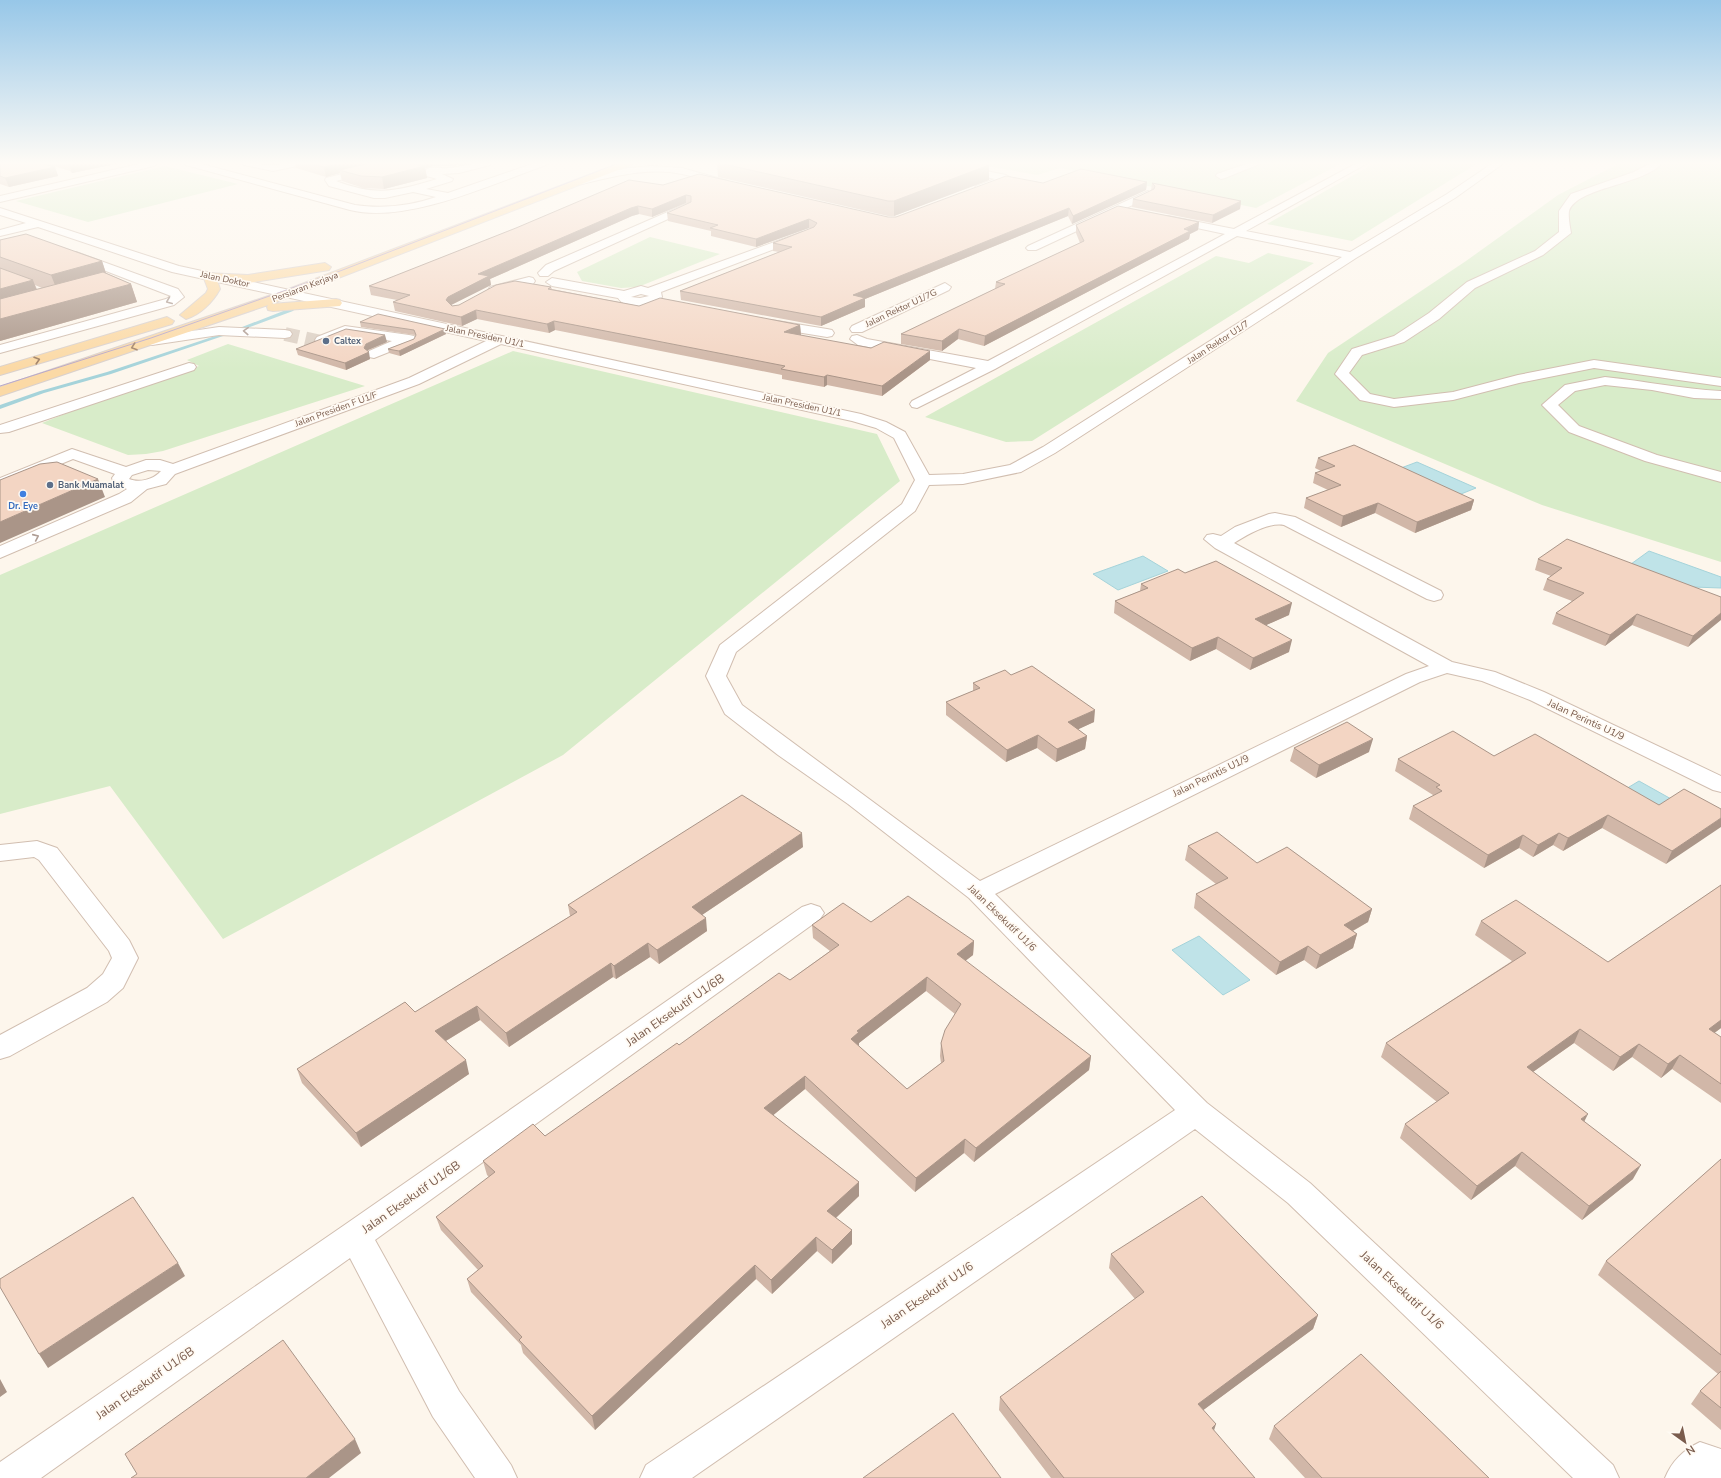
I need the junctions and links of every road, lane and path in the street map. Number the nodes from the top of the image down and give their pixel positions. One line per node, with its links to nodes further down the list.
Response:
1 (62, 232): 15 (street, Jalan Doktor)
2 (417, 232): 11 (main road)
3 (437, 232): 16 (main road, Persiaran Kerjaya)
4 (630, 232): 19 (street)
5 (810, 232): 25 (street)
6 (1067, 232): 12 (street)
7 (1230, 232): 10 (street)
8 (1392, 232): 14 (street, Jalan Rektor U1/7)
9 (1565, 232): 45 (street)
10 (1235, 233): 14 (street); 41 (street)
11 (401, 238)
12 (1032, 248)
13 (66, 252): 18 (street)
14 (1352, 256): 54 (street, Jalan Rektor U1/7)
15 (173, 268): 17 (street, Jalan Doktor); 18 (street); 21 (street)
16 (334, 268): 17 (main road); 23 (main road, Persiaran Kerjaya); 24 (main road, Persiaran Kerjaya); 27 (main road)
17 (209, 276): 23 (street, Jalan Doktor); 29 (main road)
18 (133, 278): 20 (street); 21 (street)
19 (548, 278): 25 (street); 26 (street)
20 (118, 283)
21 (152, 285): 39 (street, one-way to 39)
22 (945, 287): 34 (street, Jalan Rektor U1/7G)
23 (267, 288): 24 (street, Jalan Presiden U1/1); 29 (main road, Persiaran Kerjaya)
24 (290, 293): 27 (street, Jalan Presiden U1/1); 30 (main road, Persiaran Kerjaya)
25 (651, 295): 28 (street)
26 (480, 297)
27 (336, 303): 30 (main road); 32 (street, Jalan Presiden U1/1)
28 (665, 304)
29 (186, 315): 44 (main road, Persiaran Kerjaya, one-way to 29)
30 (221, 318): 37 (main road, Persiaran Kerjaya)
31 (759, 321): 34 (street)
32 (434, 326): 35 (street, Jalan Presiden U1/1); 36 (street)
33 (285, 334): 37 (street, one-way to 37)
34 (844, 334): 41 (street)
35 (500, 339): 51 (street, Jalan Presiden F U1/F); 54 (street, Jalan Presiden U1/1)
36 (406, 340): 38 (street); 40 (street)
37 (152, 341): 43 (main road, Persiaran Kerjaya, one-way to 43)
38 (318, 341)
39 (0, 349)
40 (374, 354)
41 (990, 366): 49 (street)
42 (189, 367): 50 (street)
43 (68, 369): 46 (main road); 47 (main road, Persiaran Kerjaya)
44 (0, 371)
45 (1721, 382)
46 (0, 384)
47 (0, 392)
48 (1721, 395): 53 (street)
49 (917, 404)
50 (4, 429)
51 (169, 471): 52 (street); 56 (street, Jalan Presiden F U1/F)
52 (126, 472): 55 (street); 56 (street, Jalan Presiden F U1/F)
53 (1721, 477)
54 (923, 480): 62 (street, Jalan Eksekutif U1/6)
55 (0, 484)
56 (144, 484): 57 (street, one-way to 56)
57 (0, 553)
58 (1434, 595): 59 (street, Jalan Perintis U1/9)
59 (1446, 667): 60 (street, Jalan Perintis U1/9); 62 (street, Jalan Perintis U1/9)
60 (1721, 785)
61 (0, 853): 64 (street)
62 (978, 892): 65 (street, Jalan Eksekutif U1/6)
63 (811, 913): 66 (street, Jalan Eksekutif U1/6B)
64 (0, 1048)
65 (1196, 1112): 70 (street, Jalan Eksekutif U1/6); 71 (street, Jalan Eksekutif U1/6)
66 (355, 1236): 68 (street, Jalan Eksekutif U1/6B); 69 (street)
67 (1721, 1468): 72 (street)
68 (9, 1478)
69 (498, 1478)
70 (659, 1478)
71 (1600, 1478)
72 (1684, 1478)

